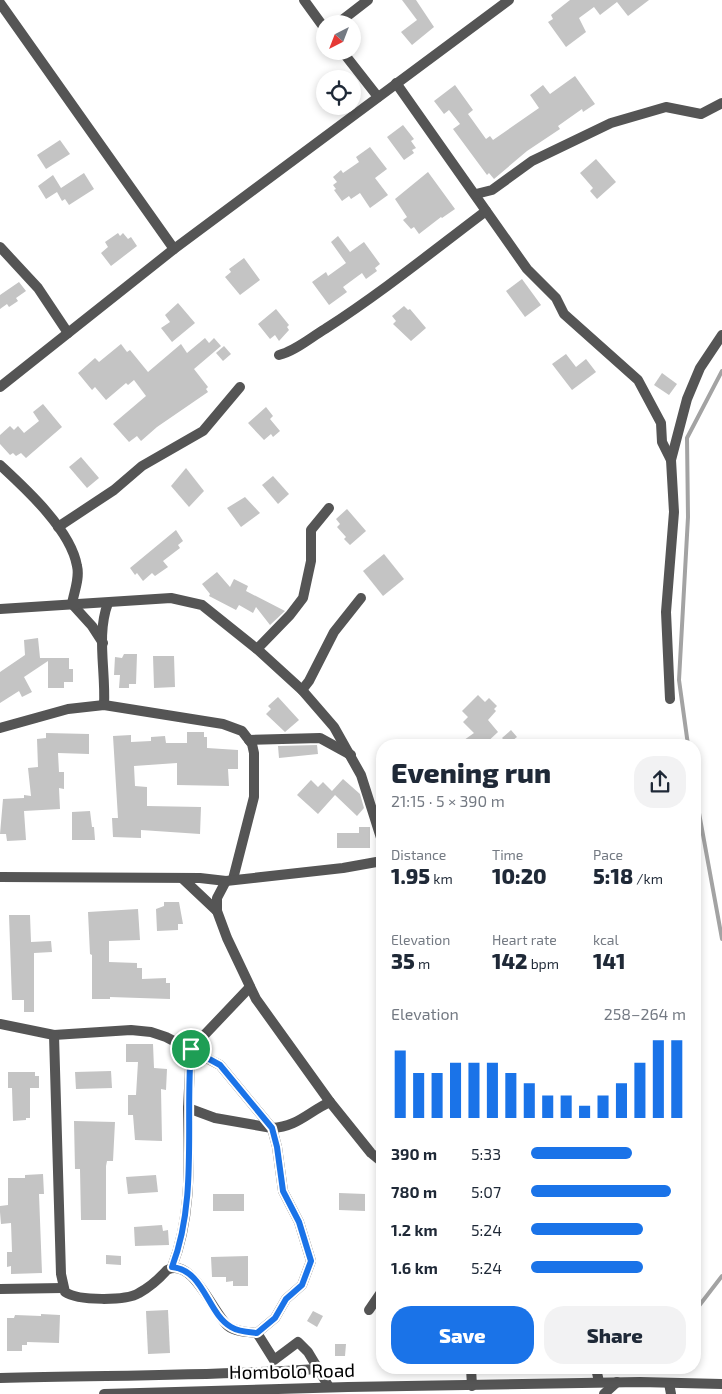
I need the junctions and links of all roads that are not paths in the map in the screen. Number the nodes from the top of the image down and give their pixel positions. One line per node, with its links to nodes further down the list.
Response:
1 (304, 0): 6 (street)
2 (368, 0): 5 (street)
3 (509, 0): 8 (street)
4 (0, 3): 14 (street)
5 (349, 15)
6 (316, 17)
7 (349, 60): 9 (street)
8 (396, 83): 9 (street); 11 (street)
9 (378, 96): 14 (street)
10 (722, 103): 11 (street)
11 (476, 194): 12 (street)
12 (486, 211): 17 (street); 20 (street)
13 (0, 247): 15 (street)
14 (174, 249): 15 (street)
15 (68, 333): 19 (street)
16 (722, 335): 20 (street)
17 (279, 356)
18 (240, 386): 23 (street)
19 (0, 387)
20 (671, 460): 31 (street)
21 (0, 465): 23 (street)
22 (329, 508): 29 (street)
23 (58, 527): 26 (street)
24 (361, 598): 30 (street)
25 (108, 603): 26 (street); 28 (street); 29 (street)
26 (72, 604): 27 (street); 28 (street)
27 (0, 609)
28 (103, 643): 32 (street)
29 (256, 649): 30 (street)
30 (302, 690): 35 (street)
31 (670, 699)
32 (104, 705): 33 (street); 34 (street)
33 (0, 728)
34 (249, 740): 35 (street); 40 (street)
35 (352, 756): 36 (street)
36 (376, 819)
37 (376, 862): 40 (street)
38 (0, 877): 39 (street)
39 (182, 878): 40 (street); 41 (street)
40 (229, 880): 41 (street)
41 (217, 911): 42 (street)
42 (250, 987): 45 (street); 46 (street)
43 (0, 1022): 44 (street)
44 (54, 1035): 45 (street); 51 (street)
45 (191, 1049): 47 (street); 48 (street)
46 (330, 1102): 48 (street); 49 (street)
47 (188, 1108): 48 (street); 50 (street)
48 (272, 1128): 55 (street)
49 (376, 1157)
50 (172, 1267): 51 (street); 55 (street)
51 (63, 1288): 52 (street)
52 (0, 1289)
53 (376, 1300): 54 (street)
54 (369, 1310)
55 (257, 1333): 56 (street)
56 (318, 1369): 59 (street); 65 (street)
57 (471, 1374): 64 (street)
58 (597, 1374): 60 (street)
59 (0, 1378)
60 (599, 1382): 61 (street, Hombolo Road); 64 (street, Hombolo Road)
61 (616, 1382): 62 (street, Hombolo Road); 67 (street)
62 (669, 1383): 63 (street, Hombolo Road); 68 (street)
63 (722, 1384)
64 (472, 1386): 65 (street, Hombolo Road)
65 (329, 1387): 66 (street, Hombolo Road)
66 (104, 1394)
67 (604, 1394)
68 (671, 1394)

